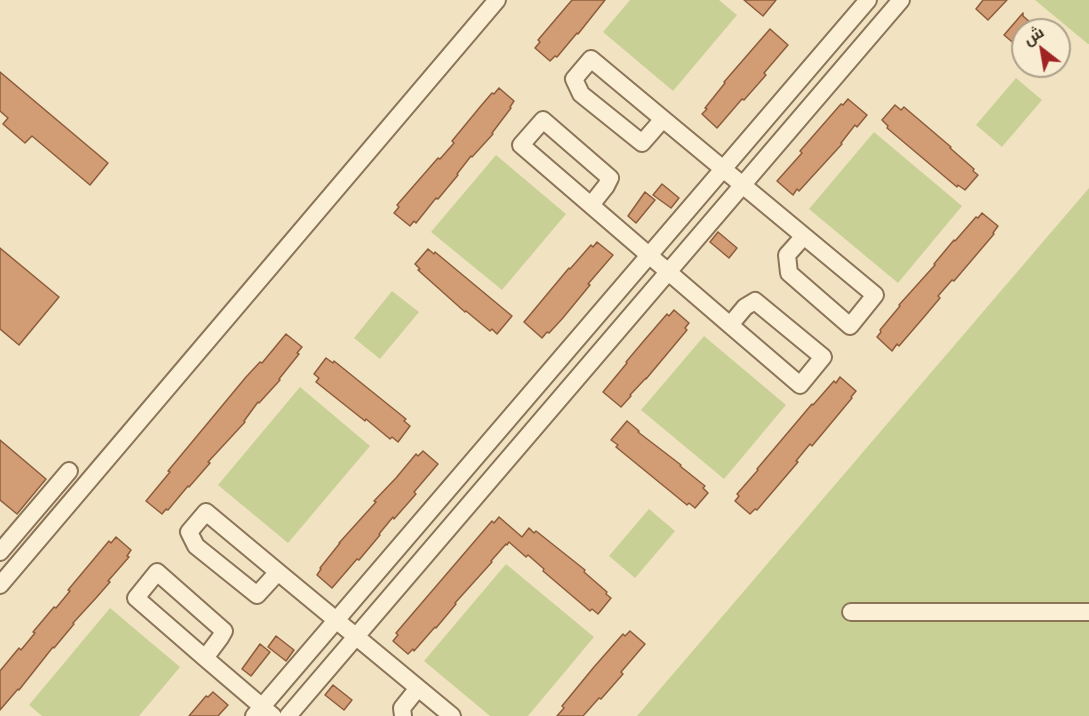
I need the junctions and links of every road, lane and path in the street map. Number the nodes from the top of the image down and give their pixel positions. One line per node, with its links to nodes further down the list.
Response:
1 (497, 0): 17 (street)
2 (868, 0): 5 (street)
3 (901, 0): 6 (street)
4 (663, 119): 4 (street); 5 (street)
5 (723, 169): 6 (street); 9 (street)
6 (743, 185): 8 (street); 10 (street)
7 (591, 205): 7 (street); 9 (street)
8 (804, 236): 8 (street)
9 (649, 255): 10 (street); 12 (street)
10 (668, 272): 11 (street); 13 (street)
11 (730, 325): 11 (street)
12 (503, 425): 13 (street); 20 (street)
13 (524, 441): 21 (street)
14 (69, 471): 15 (street)
15 (0, 552)
16 (278, 572): 16 (street); 20 (street)
17 (0, 585)
18 (851, 612): 19 (street)
19 (1089, 612)
20 (336, 620): 21 (street); 24 (street)
21 (356, 637): 23 (street); 25 (street)
22 (206, 658): 22 (street); 24 (street)
23 (418, 688): 26 (street); 27 (street)
24 (263, 713)
25 (288, 716)
26 (403, 716)
27 (452, 716)

